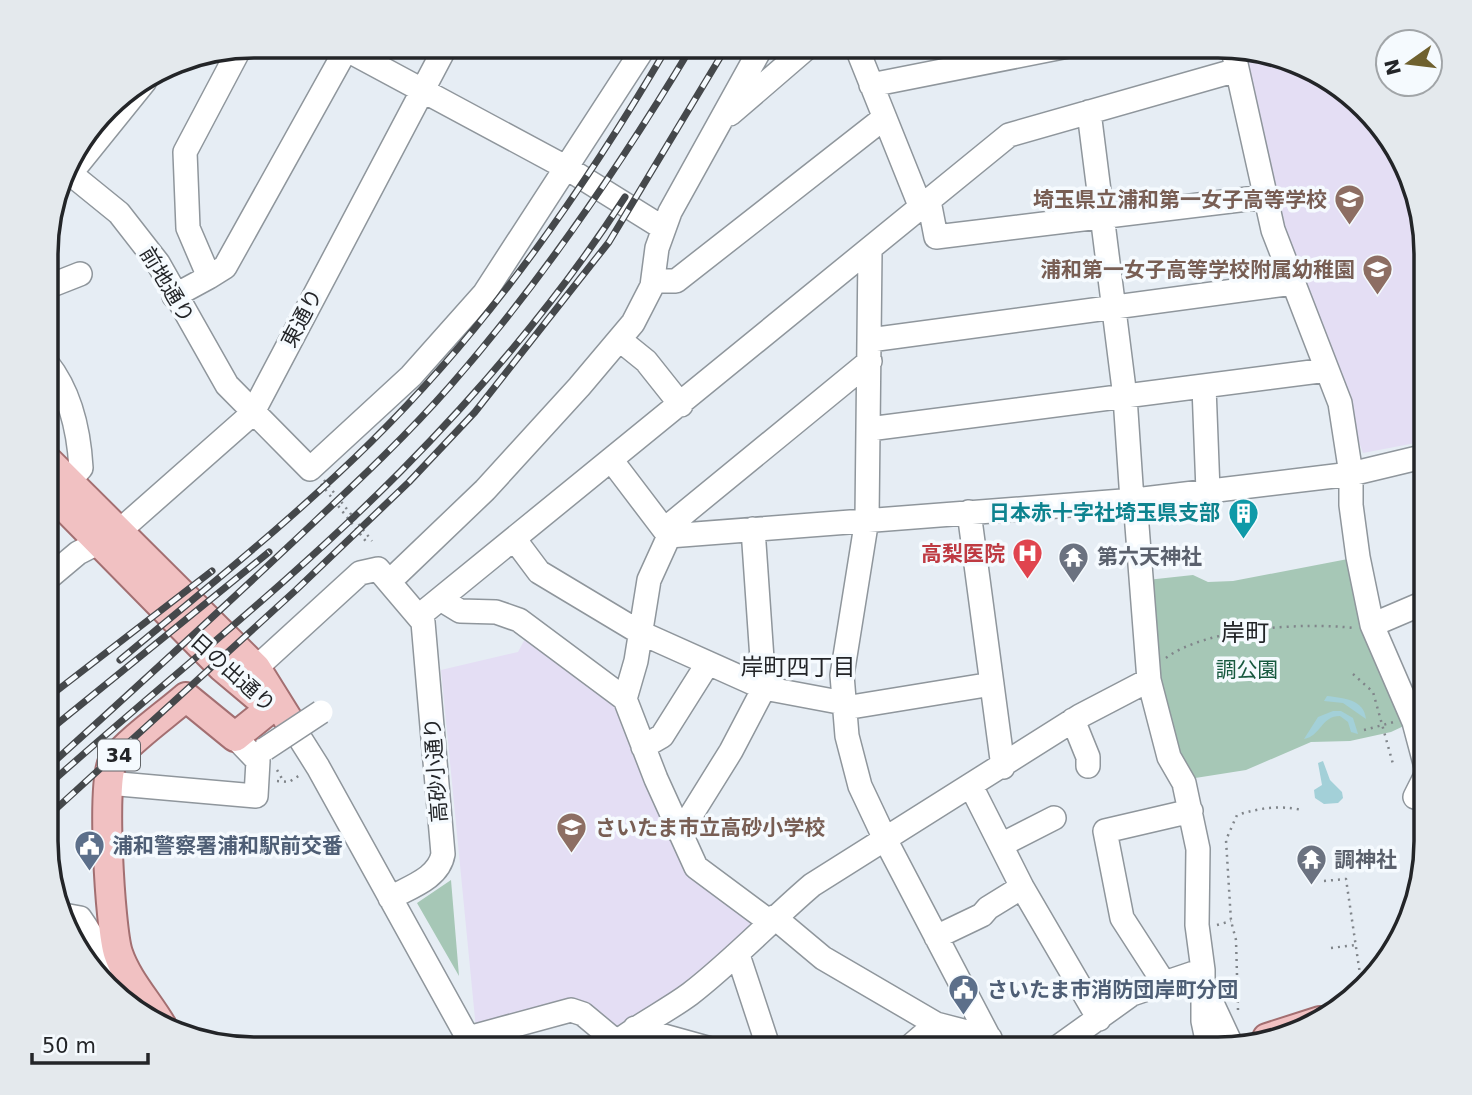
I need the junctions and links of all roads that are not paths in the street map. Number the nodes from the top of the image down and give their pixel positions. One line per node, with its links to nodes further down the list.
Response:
1 (339, 58): 27 (street)
2 (366, 58): 13 (street)
3 (439, 58): 13 (street, 東通り)
4 (637, 58): 19 (street)
5 (756, 58): 17 (street)
6 (796, 58): 17 (street)
7 (861, 58): 12 (street)
8 (1008, 58): 12 (street)
9 (234, 59): 27 (street)
10 (1235, 59): 11 (street)
11 (1237, 70): 15 (street); 21 (street)
12 (871, 85): 16 (street)
13 (423, 88): 19 (street); 40 (street, 東通り)
14 (123, 107): 18 (street)
15 (1089, 112): 22 (street); 23 (street)
16 (884, 118): 22 (street); 28 (street)
17 (722, 120): 24 (street)
18 (91, 144)
19 (568, 169): 24 (street); 40 (street, 前地通り)
20 (74, 177): 31 (street, 前地通り)
21 (1264, 197): 23 (street); 30 (street)
22 (925, 205): 23 (street); 25 (street)
23 (1101, 216): 32 (street)
24 (663, 228): 28 (street)
25 (870, 251): 34 (street); 39 (street)
26 (80, 274): 29 (street)
27 (209, 277): 31 (street)
28 (653, 281): 33 (street)
29 (58, 283)
30 (1293, 283): 32 (street); 35 (street)
31 (174, 296): 40 (street, 前地通り)
32 (1114, 306): 34 (street); 38 (street)
33 (620, 340): 39 (street); 56 (street)
34 (870, 350): 41 (street); 52 (street)
35 (1327, 370): 37 (street); 44 (street)
36 (58, 382): 45 (street)
37 (1204, 387): 38 (street); 47 (street)
38 (1125, 397): 41 (street); 48 (street)
39 (681, 405): 43 (street)
40 (252, 414): 53 (street, 東通り)
41 (869, 429): 50 (street)
42 (1414, 459): 44 (street)
43 (612, 461): 52 (street); 54 (street)
44 (1351, 474): 47 (street); 61 (street)
45 (58, 485)
46 (58, 487): 53 (main road, 日の出通り)
47 (1208, 491): 48 (street)
48 (1134, 500): 49 (street); 65 (street)
49 (969, 512): 50 (street); 66 (street)
50 (867, 519): 51 (street); 69 (street)
51 (753, 529): 52 (street); 67 (street)
52 (667, 533): 62 (street)
53 (108, 538): 55 (street); 57 (street); 64 (main road, 日の出通り); 71 (main road, 日の出通り)
54 (515, 540): 58 (street); 62 (street)
55 (58, 570)
56 (391, 580): 60 (street); 64 (street)
57 (58, 582)
58 (442, 600): 60 (street); 68 (street)
59 (1414, 608): 61 (street)
60 (419, 616): 86 (street, 高砂小通り)
61 (1373, 628): 70 (street)
62 (639, 632): 63 (street); 68 (street)
63 (708, 663): 67 (street); 74 (street)
64 (256, 668): 71 (main road, 日の出通り)
65 (1148, 676): 72 (street); 80 (street)
66 (992, 684): 69 (street); 77 (street)
67 (764, 688): 69 (street); 82 (street)
68 (625, 699): 74 (street)
69 (844, 705): 83 (street)
70 (1414, 706)
71 (296, 716): 73 (main road); 75 (street, bridge); 86 (street)
72 (1073, 720): 76 (street); 77 (street)
73 (235, 737): 78 (main road, 34); 78 (street)
74 (643, 747): 82 (street)
75 (265, 749)
76 (1088, 766)
77 (1003, 767): 79 (street)
78 (108, 783): 90 (main road, 34)
79 (971, 786): 83 (street); 84 (street)
80 (1191, 811): 93 (street); 94 (street)
81 (1054, 818): 84 (street)
82 (680, 832): 88 (street)
83 (885, 839): 88 (street); 89 (street)
84 (1001, 845): 85 (street)
85 (1022, 887): 89 (street); 97 (street)
86 (390, 898): 99 (street)
87 (73, 917): 90 (street)
88 (772, 920): 91 (street); 98 (street)
89 (936, 937): 106 (street)
90 (108, 950): 92 (street); 96 (main road, 34)
91 (738, 955): 102 (street); 103 (street)
92 (106, 969)
93 (1203, 970): 94 (street); 95 (street)
94 (1164, 983): 97 (street)
95 (1203, 994): 108 (street); 109 (street)
96 (149, 1006)
97 (1099, 1019): 107 (street)
98 (936, 1024): 104 (street); 105 (street)
99 (467, 1037)
100 (492, 1037): 101 (street)
101 (621, 1037)
102 (630, 1037)
103 (765, 1037)
104 (921, 1037)
105 (973, 1037)
106 (989, 1037)
107 (1073, 1037)
108 (1208, 1037)
109 (1227, 1037)

